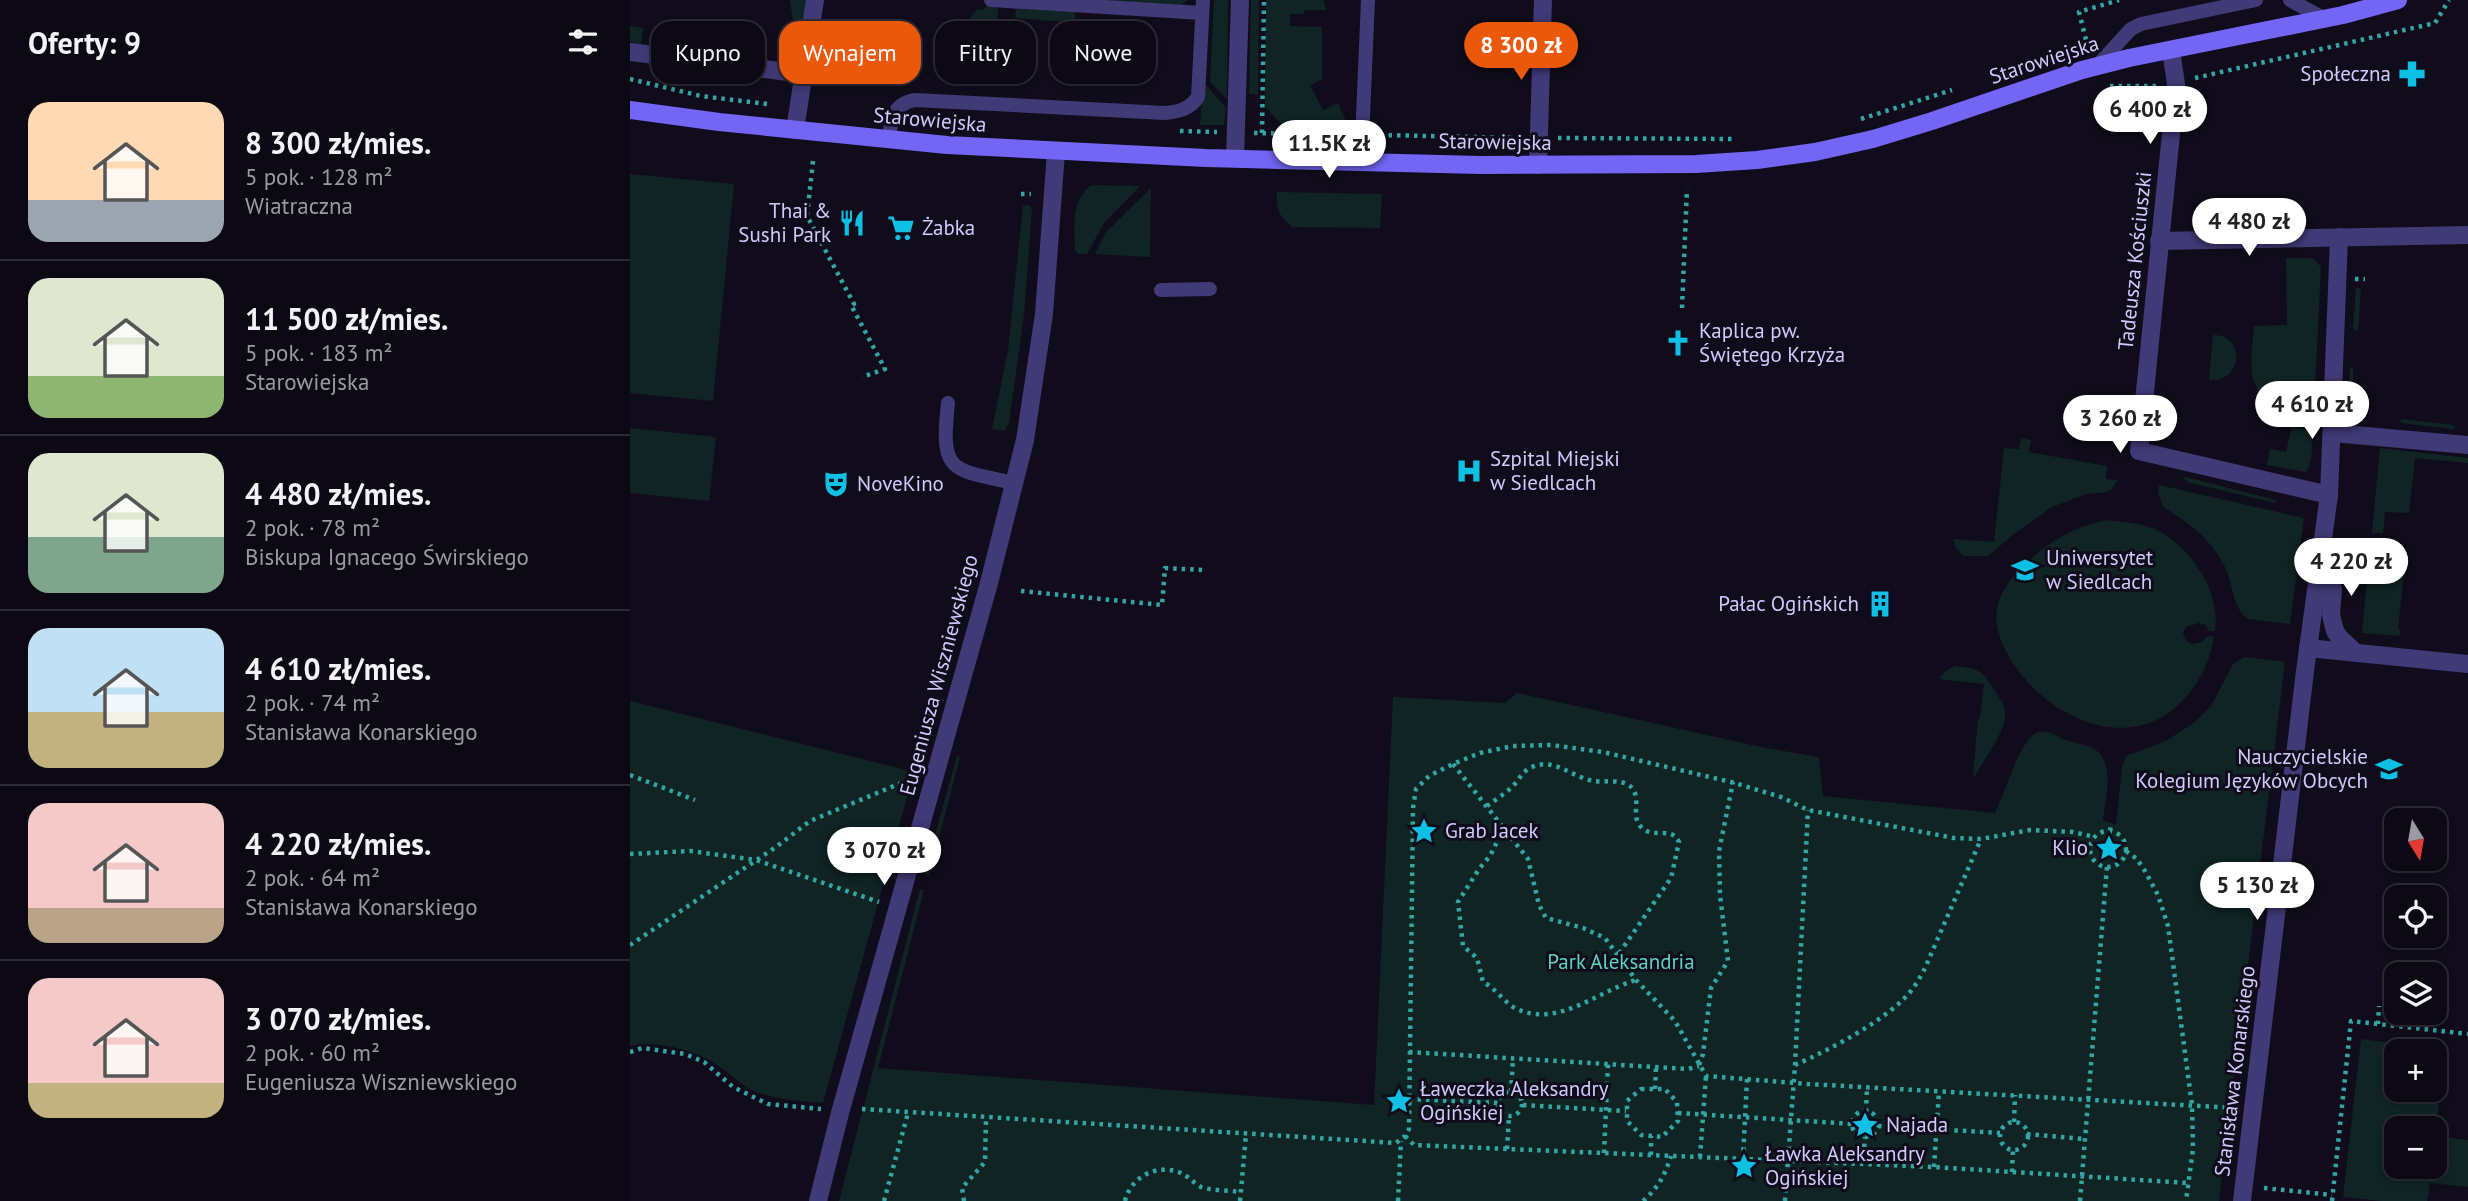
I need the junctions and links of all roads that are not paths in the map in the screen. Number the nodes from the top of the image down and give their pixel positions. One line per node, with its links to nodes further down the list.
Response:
1 (815, 0): 11 (street)
2 (991, 0): 9 (lane)
3 (1240, 0): 21 (street)
4 (1368, 0): 22 (lane)
5 (1542, 0): 23 (street)
6 (2256, 0): 14 (lane)
7 (2290, 0): 10 (lane)
8 (2398, 0): 10 (main road, Starowiejska)
9 (1202, 6): 19 (lane)
10 (2335, 11): 12 (main road, Starowiejska)
11 (812, 21)
12 (2171, 50): 14 (main road, Starowiejska); 26 (street, Tadeusza Kościuszki)
13 (630, 52): 15 (street)
14 (2097, 66): 23 (main road, Starowiejska)
15 (779, 71)
16 (802, 84): 18 (street)
17 (630, 110): 18 (main road, Starowiejska)
18 (795, 130): 19 (main road, Starowiejska)
19 (889, 140): 20 (main road, Starowiejska)
20 (1056, 152): 21 (main road, Starowiejska); 32 (street, Eugeniusza Wiszniewskiego)
21 (1235, 158): 22 (main road, Starowiejska)
22 (1361, 162): 23 (main road, Starowiejska)
23 (1538, 165)
24 (2468, 235): 25 (street)
25 (2339, 237): 26 (street); 30 (street, Stanisława Konarskiego)
26 (2159, 241): 33 (street, Tadeusza Kościuszki)
27 (1210, 289): 28 (lane)
28 (1161, 290)
29 (948, 403): 32 (lane)
30 (2332, 433): 31 (street); 33 (street, Stanisława Konarskiego)
31 (2468, 445)
32 (1014, 483): 38 (street, Eugeniusza Wiszniewskiego)
33 (2329, 495): 34 (street, Stanisława Konarskiego)
34 (2320, 563): 35 (street, Stanisława Konarskiego); 36 (street)
35 (2308, 648): 36 (street); 39 (street, Stanisława Konarskiego)
36 (2355, 652): 37 (street)
37 (2468, 664)
38 (818, 1201)
39 (2242, 1201)

